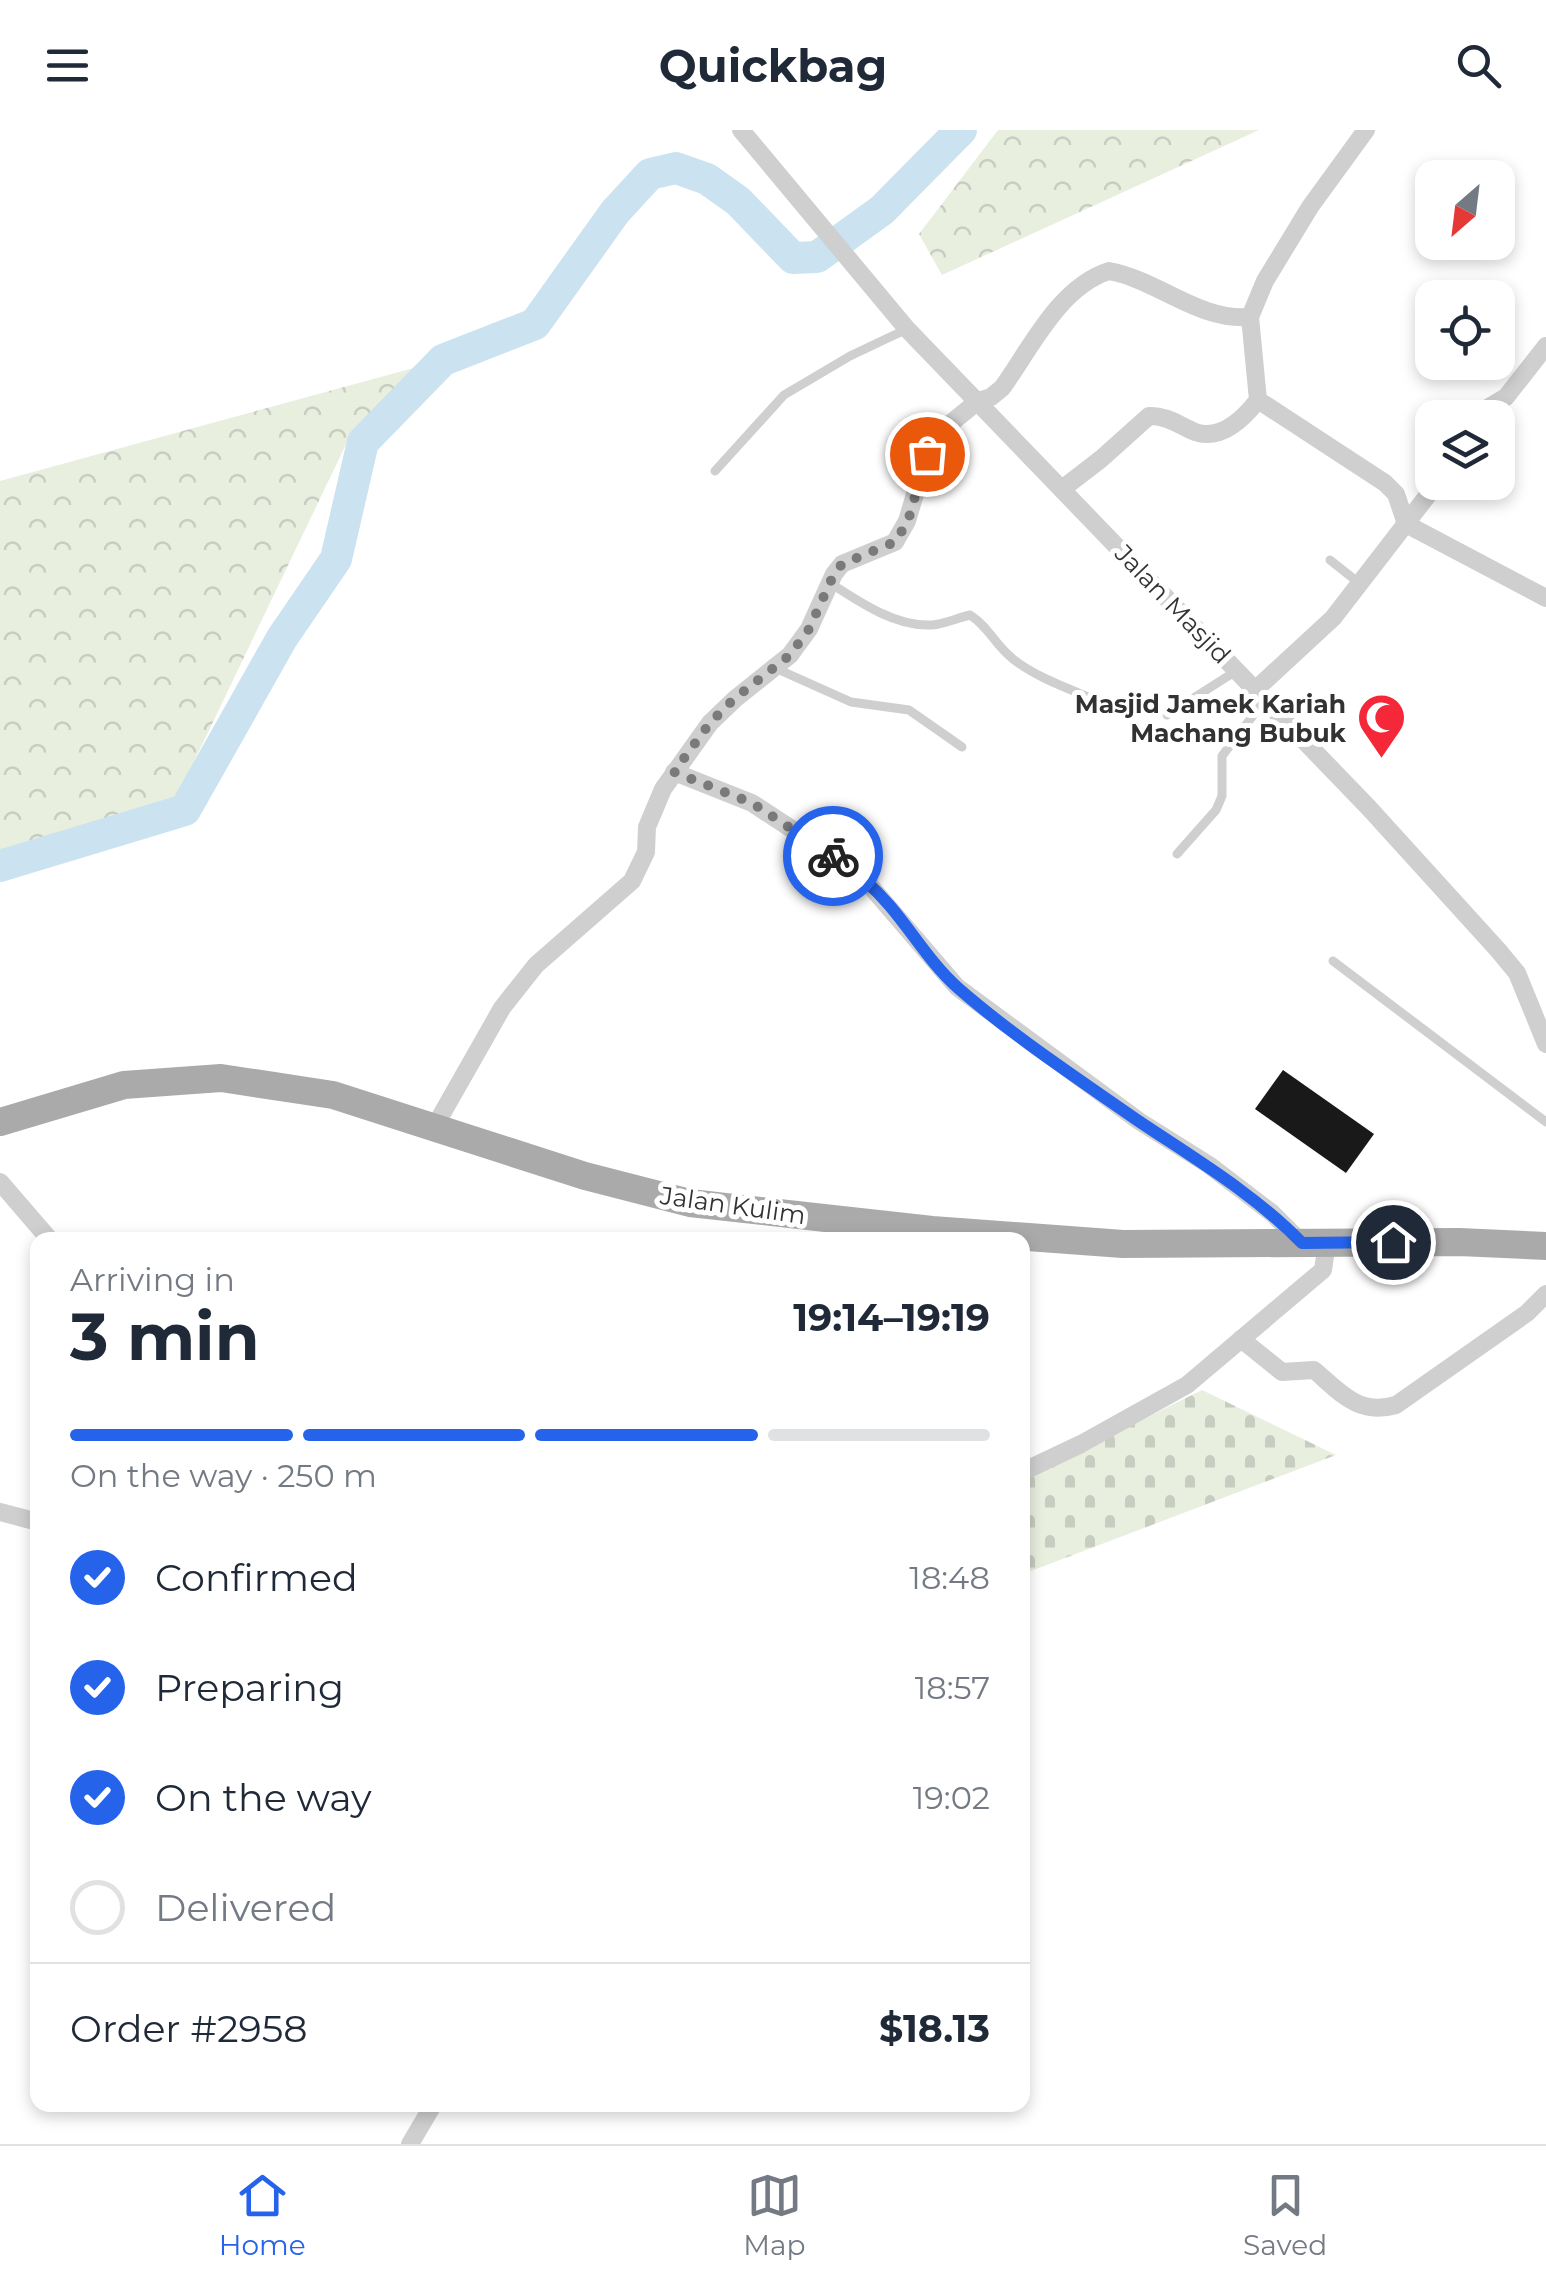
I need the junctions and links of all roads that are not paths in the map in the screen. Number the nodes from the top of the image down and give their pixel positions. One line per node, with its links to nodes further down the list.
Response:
1 (741, 130): 4 (street, Jalan Masjid)
2 (1366, 130): 3 (street)
3 (1250, 317): 6 (street); 8 (street)
4 (908, 330): 8 (street, Jalan Masjid); 9 (lane)
5 (1546, 346): 7 (street)
6 (1258, 400): 10 (street); 12 (street)
7 (1501, 400)
8 (978, 401): 10 (street, Jalan Masjid); 15 (street)
9 (715, 471)
10 (1062, 489): 18 (street, Jalan Masjid)
11 (1424, 500): 12 (street)
12 (1406, 524): 14 (street); 16 (street)
13 (1330, 560): 14 (lane)
14 (1359, 583): 19 (street)
15 (830, 584): 17 (street); 20 (lane)
16 (1546, 598)
17 (775, 668): 22 (lane); 23 (street)
18 (1236, 670): 19 (street, Jalan Masjid); 21 (lane)
19 (1260, 695): 24 (lane); 26 (street, Jalan Masjid)
20 (1098, 701)
21 (1167, 714)
22 (962, 748)
23 (674, 772): 29 (street); 34 (street)
24 (1176, 854)
25 (1333, 961): 28 (lane)
26 (1546, 1044)
27 (0, 1122): 29 (main road, Jalan Kulim)
28 (1546, 1122)
29 (435, 1126): 32 (main road, Jalan Kulim)
30 (0, 1182): 31 (street)
31 (43, 1232)
32 (973, 1232)
33 (1030, 1238): 34 (main road, Jalan Kulim)
34 (1314, 1243): 35 (main road, Jalan Kulim); 37 (street)
35 (1546, 1246)
36 (1546, 1294): 37 (street)
37 (1242, 1339): 38 (street)
38 (1030, 1468)
39 (0, 1512): 40 (street)
40 (30, 1520)
41 (429, 2112): 42 (street)
42 (410, 2144)

